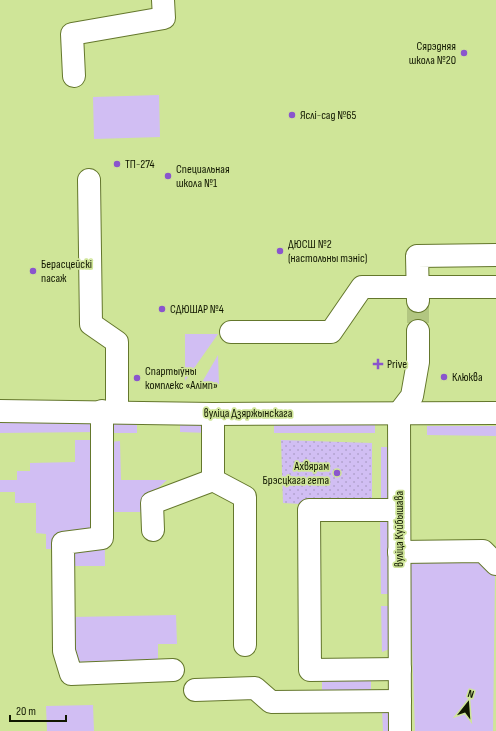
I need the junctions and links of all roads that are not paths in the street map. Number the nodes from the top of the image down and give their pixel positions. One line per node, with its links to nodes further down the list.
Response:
1 (163, 0): 2 (street)
2 (74, 76)
3 (88, 180): 10 (street)
4 (496, 256): 6 (street)
5 (496, 286): 6 (street)
6 (418, 294): 8 (street)
7 (418, 331): 11 (street)
8 (231, 332)
9 (0, 411): 10 (street, вуліца Дзяржынскага)
10 (109, 412): 13 (street, вуліца Дзяржынскага); 21 (street)
11 (399, 412): 12 (street, вуліца Дзяржынскага); 13 (street, вуліца Дзяржынскага); 15 (street, вуліца Куйбышава)
12 (496, 413)
13 (213, 414): 14 (street)
14 (213, 480): 16 (street); 19 (street)
15 (399, 510): 17 (street, вуліца Куйбышава); 20 (street)
16 (153, 530)
17 (399, 552): 18 (street); 20 (street, вуліца Куйбышава)
18 (496, 564)
19 (245, 645)
20 (400, 669): 23 (street, вуліца Куйбышава)
21 (173, 670)
22 (195, 690): 23 (street)
23 (400, 701): 24 (street, вуліца Куйбышава)
24 (400, 731)

